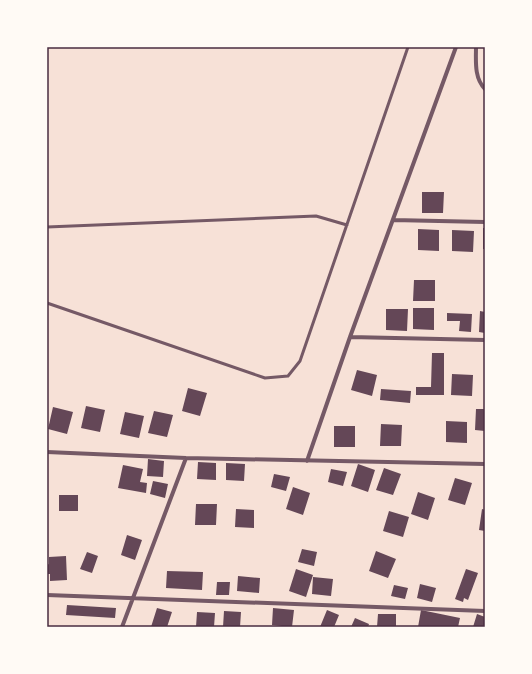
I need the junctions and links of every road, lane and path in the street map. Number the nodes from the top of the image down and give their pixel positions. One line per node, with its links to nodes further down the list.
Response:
1 (408, 47): 7 (lane)
2 (456, 47): 5 (street)
3 (476, 47): 4 (street)
4 (485, 89)
5 (393, 220): 6 (street); 10 (street)
6 (485, 222)
7 (347, 225): 8 (lane); 9 (lane)
8 (47, 227)
9 (47, 303)
10 (350, 337): 11 (street); 14 (street)
11 (485, 340)
12 (47, 452): 13 (street)
13 (186, 458): 14 (street); 17 (street)
14 (307, 461): 15 (street)
15 (485, 464)
16 (47, 595): 17 (street)
17 (133, 598): 18 (street); 19 (street)
18 (485, 611)
19 (122, 627)

